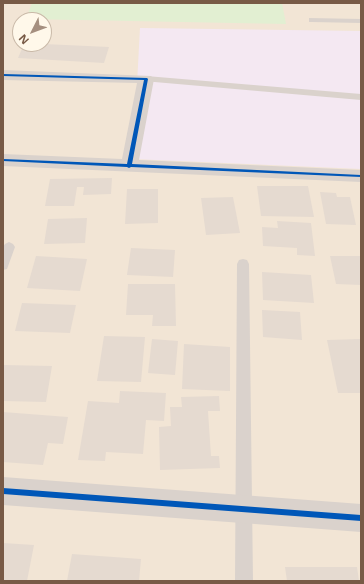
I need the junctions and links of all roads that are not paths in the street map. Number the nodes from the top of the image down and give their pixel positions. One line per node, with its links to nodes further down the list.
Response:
1 (312, 20): 2 (lane)
2 (361, 21)
3 (3, 75): 4 (street)
4 (146, 79): 5 (lane); 7 (street)
5 (361, 97)
6 (3, 160): 7 (street)
7 (129, 167): 8 (street)
8 (361, 176)
9 (9, 247): 11 (lane)
10 (243, 264): 13 (lane)
11 (3, 265)
12 (3, 491): 13 (street)
13 (244, 510): 14 (street); 15 (lane)
14 (361, 518)
15 (244, 581)

